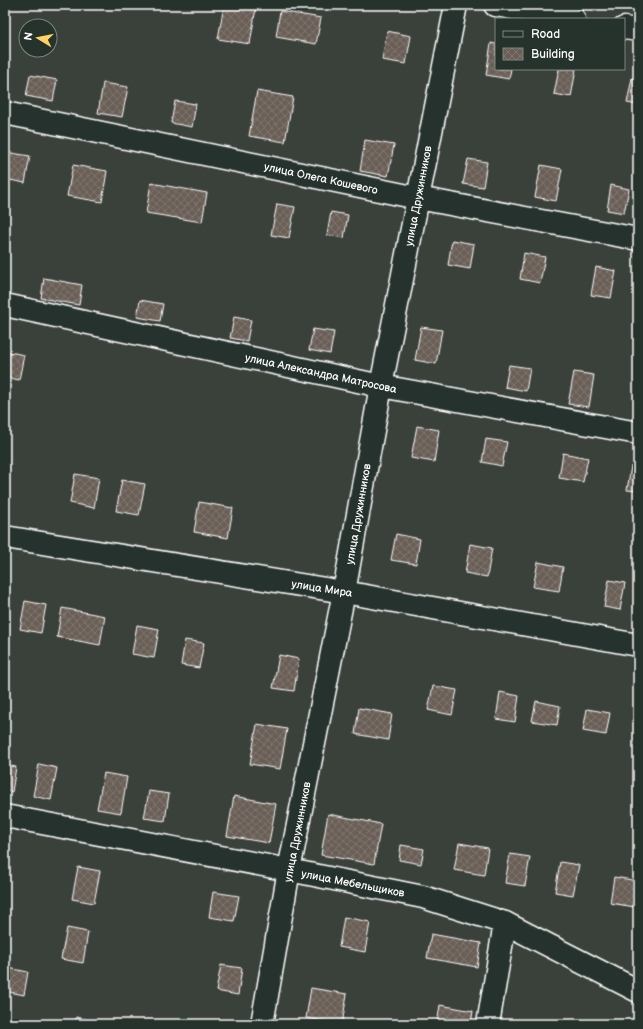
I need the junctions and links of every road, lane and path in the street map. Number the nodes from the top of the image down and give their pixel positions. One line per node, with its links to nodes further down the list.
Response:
1 (456, 5): 7 (street, улица Дружинников)
2 (495, 5): 3 (street)
3 (568, 18)
4 (625, 28): 5 (street)
5 (638, 30)
6 (5, 113): 7 (street, улица Олега Кошевого)
7 (418, 198): 8 (street, улица Олега Кошевого); 10 (street, улица Дружинников)
8 (638, 239)
9 (5, 305): 10 (street, улица Александра Матросова)
10 (381, 386): 11 (street, улица Александра Матросова); 13 (street, улица Дружинников)
11 (638, 433)
12 (5, 537): 13 (street, улица Мира)
13 (344, 592): 14 (street, улица Мира); 16 (street, улица Дружинников)
14 (638, 645)
15 (5, 816): 16 (street, улица Мебельщиков)
16 (289, 870): 17 (street, улица Мебельщиков); 19 (street, улица Дружинников)
17 (505, 923): 18 (street, улица Мебельщиков); 20 (street)
18 (638, 991)
19 (262, 1024)
20 (488, 1024)

